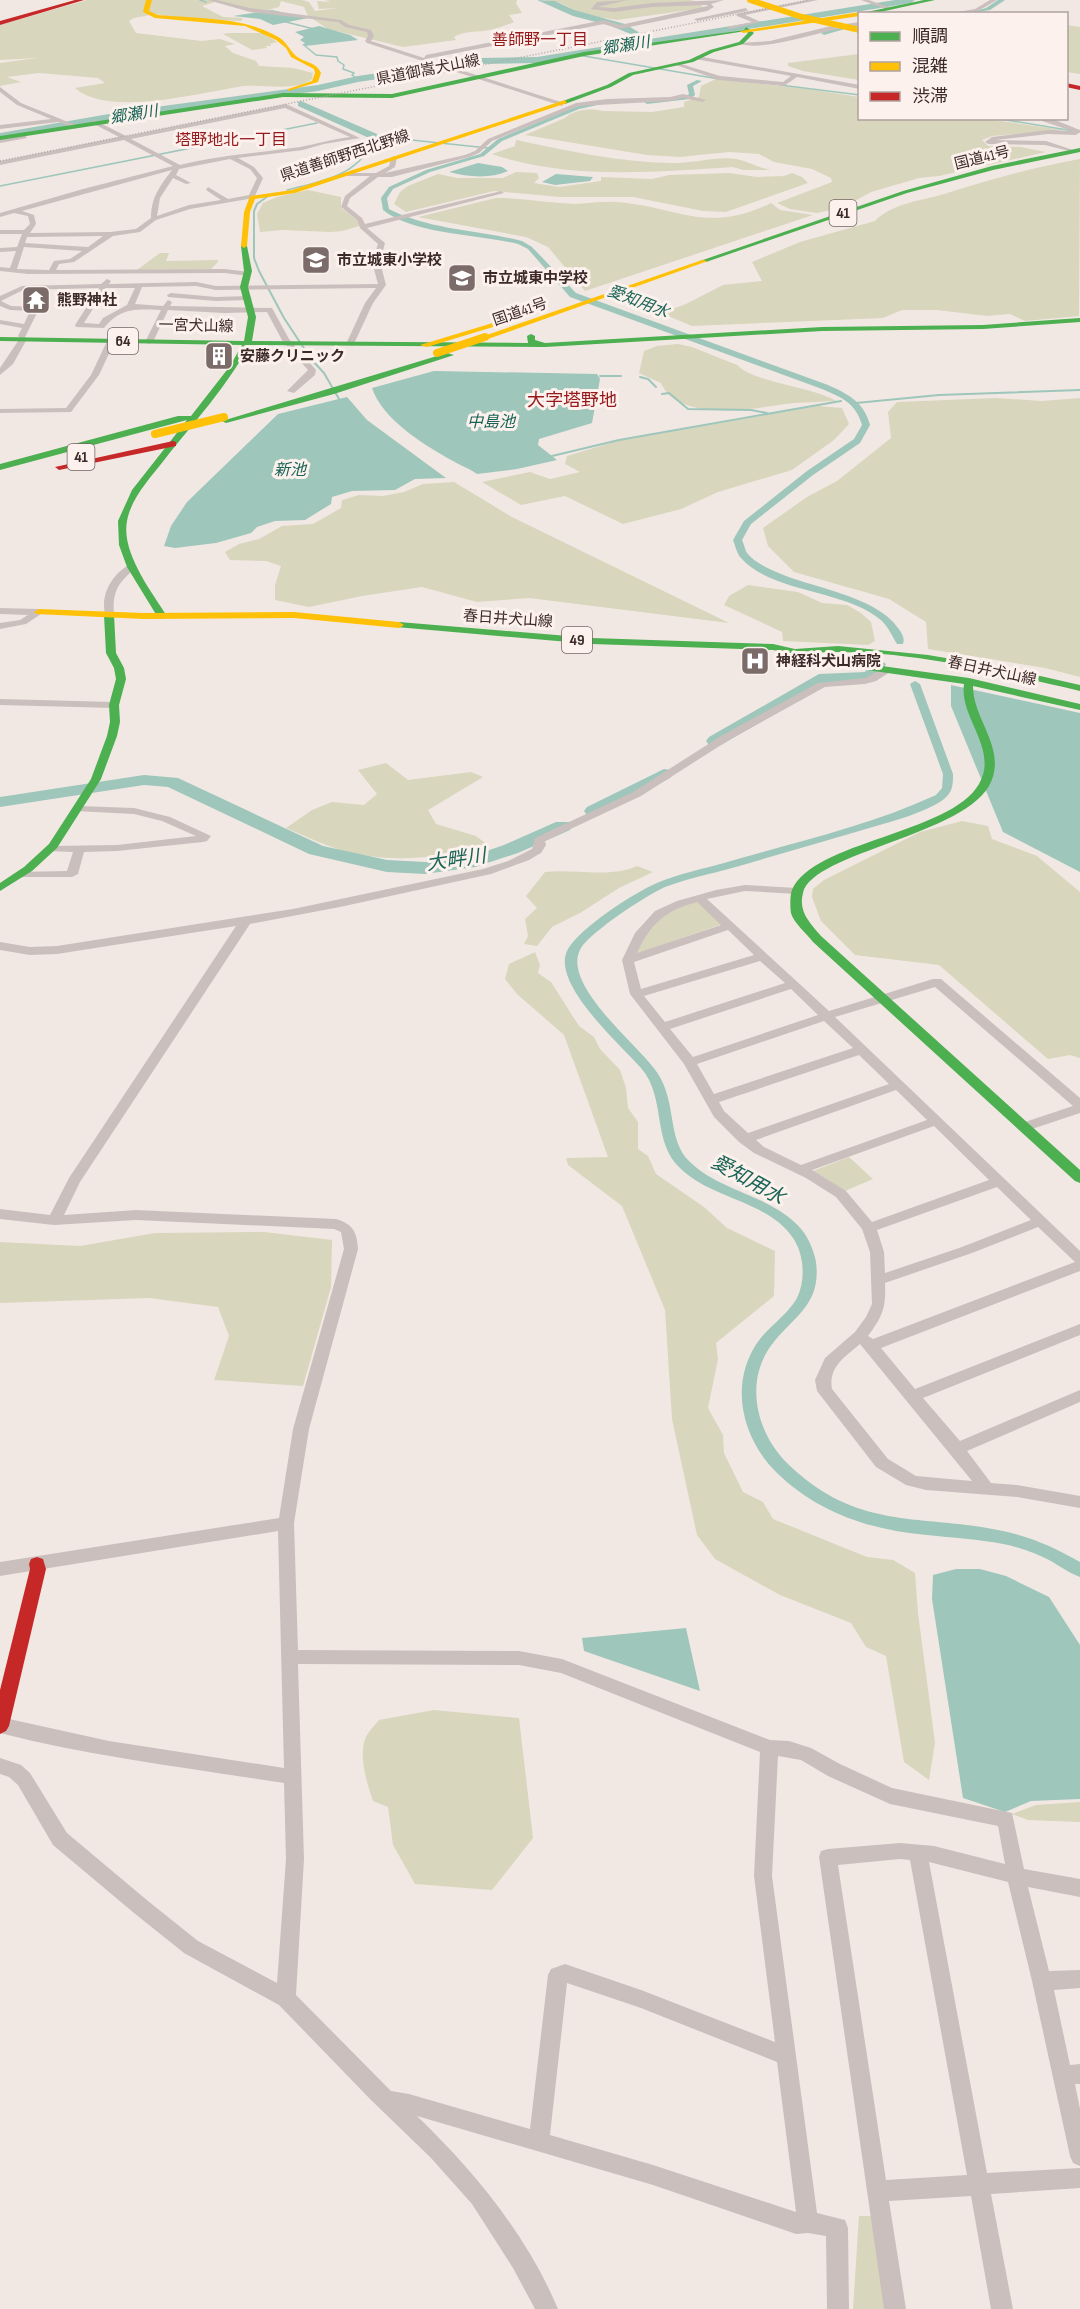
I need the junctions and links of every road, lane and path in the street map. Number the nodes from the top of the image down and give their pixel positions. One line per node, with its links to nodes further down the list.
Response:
1 (81, 0): 18 (main road)
2 (149, 0): 33 (main road)
3 (211, 0): 24 (street)
4 (625, 0): 12 (street)
5 (721, 0): 12 (street)
6 (750, 0): 22 (main road, bridge)
7 (795, 0): 17 (street)
8 (815, 0): 20 (street)
9 (864, 0): 13 (street)
10 (932, 0): 13 (main road, 県道御嵩犬山線)
11 (994, 0): 15 (street)
12 (708, 3): 17 (street)
13 (886, 8): 14 (main road, 県道御嵩犬山線)
14 (869, 12)
15 (961, 12)
16 (858, 14): 21 (main road, 県道御嵩犬山線)
17 (683, 15): 24 (street)
18 (0, 23)
19 (858, 24): 23 (street)
20 (730, 27)
21 (746, 29): 23 (main road); 29 (main road, 県道御嵩犬山線)
22 (858, 30)
23 (741, 43): 25 (main road, 県道善師野西北野線)
24 (420, 58): 29 (street)
25 (697, 58): 27 (street); 28 (main road, 県道善師野西北野線)
26 (744, 59): 27 (street)
27 (718, 63): 30 (street)
28 (676, 64): 30 (street); 35 (main road, 県道善師野西北野線)
29 (480, 76): 33 (main road, 県道御嵩犬山線); 35 (street)
30 (795, 76): 31 (street)
31 (858, 87)
32 (0, 89): 37 (street)
33 (288, 93): 40 (main road, 県道御嵩犬山線)
34 (704, 100): 36 (street)
35 (567, 102): 36 (street); 48 (main road, 県道善師野西北野線)
36 (544, 117): 38 (street); 46 (street)
37 (59, 119): 41 (street); 42 (street)
38 (555, 120)
39 (1044, 120): 45 (street)
40 (96, 123): 41 (main road, 県道御嵩犬山線); 43 (street); 44 (street)
41 (73, 124): 44 (main road, 県道御嵩犬山線)
42 (0, 128)
43 (125, 138): 47 (street); 50 (street); 51 (street)
44 (0, 140)
45 (1077, 152): 87 (main road, 国道41号 / 41)
46 (472, 154): 49 (street); 53 (street)
47 (232, 157): 51 (street); 57 (street)
48 (396, 157): 52 (main road, 県道善師野西北野線); 53 (street)
49 (483, 157)
50 (0, 163)
51 (175, 170): 54 (street); 59 (street); 61 (street)
52 (347, 174): 53 (street); 57 (main road, 県道善師野西北野線)
53 (376, 175): 62 (street)
54 (188, 183)
55 (208, 189): 58 (street)
56 (501, 193): 62 (street)
57 (251, 198): 58 (street); 83 (main road)
58 (226, 201): 61 (street)
59 (15, 212): 60 (street); 64 (street)
60 (0, 215)
61 (154, 219): 65 (street)
62 (362, 227): 80 (street)
63 (0, 232): 64 (street)
64 (26, 234): 65 (street); 66 (street)
65 (111, 234): 67 (street)
66 (20, 247): 67 (street); 68 (street); 70 (street)
67 (87, 249): 73 (street)
68 (0, 250)
69 (0, 269): 70 (street)
70 (13, 270): 72 (street)
71 (224, 271): 74 (street); 77 (street); 83 (street)
72 (28, 272): 73 (street); 81 (street)
73 (51, 272): 75 (street)
74 (180, 272): 75 (street); 76 (street)
75 (112, 273): 79 (street)
76 (174, 284): 77 (street); 78 (street); 82 (street)
77 (196, 284): 83 (street)
78 (140, 285): 79 (street); 85 (street)
79 (103, 286): 81 (street); 85 (street)
80 (381, 286): 83 (street); 98 (street)
81 (22, 288): 84 (street)
82 (171, 295): 83 (street); 86 (street)
83 (249, 296): 86 (street); 96 (main road); 97 (street)
84 (0, 301): 90 (street)
85 (130, 306): 86 (street)
86 (164, 308): 95 (street)
87 (572, 310): 91 (main road); 94 (main road, 国道41号 / 41); 100 (main road)
88 (1080, 320): 99 (main road)
89 (0, 322): 90 (street)
90 (24, 334): 92 (main road, 一宮犬山線 / 64); 93 (main road, 一宮犬山線 / 64); 101 (street)
91 (531, 336): 94 (main road); 99 (main road)
92 (0, 339)
93 (111, 341): 95 (main road, 一宮犬山線 / 64); 103 (street)
94 (493, 341): 99 (main road); 100 (main road, 国道41号 / 41)
95 (149, 342): 96 (main road, 一宮犬山線 / 64)
96 (247, 343): 97 (main road, 一宮犬山線); 104 (main road)
97 (289, 343): 98 (main road, 一宮犬山線); 102 (street)
98 (350, 344): 100 (main road, 一宮犬山線)
99 (545, 345)
100 (449, 348): 105 (main road, 国道41号 / 41)
101 (0, 373)
102 (291, 391)
103 (0, 411)
104 (193, 418): 105 (main road); 106 (main road)
105 (163, 439): 106 (main road, 国道41号 / 41); 106 (main road); 107 (main road)
106 (0, 473)
107 (122, 521): 108 (main road); 112 (main road)
108 (132, 567): 111 (street); 112 (main road)
109 (0, 610): 110 (street, 春日井犬山線 / 49)
110 (39, 612): 111 (main road, 春日井犬山線 / 49); 113 (street)
111 (109, 615): 112 (main road, 春日井犬山線 / 49); 119 (main road)
112 (167, 616): 114 (main road, 春日井犬山線 / 49)
113 (0, 626)
114 (799, 651): 115 (main road, 春日井犬山線 / 49); 117 (main road)
115 (886, 670): 116 (main road, 春日井犬山線 / 49); 123 (street)
116 (969, 681): 120 (main road, 春日井犬山線 / 49); 128 (main road)
117 (1080, 688)
118 (0, 702): 119 (street)
119 (114, 705): 121 (main road)
120 (1080, 707)
121 (79, 809): 124 (street); 125 (main road)
122 (528, 833): 123 (street)
123 (539, 840): 130 (street)
124 (80, 848): 125 (street); 126 (street)
125 (50, 849): 126 (main road)
126 (18, 875): 127 (main road)
127 (0, 888)
128 (797, 891): 129 (street); 137 (main road)
129 (699, 898): 131 (street); 134 (street)
130 (246, 920): 132 (street); 152 (street)
131 (729, 926): 133 (street); 134 (street)
132 (0, 946)
133 (763, 956): 135 (street); 136 (street)
134 (628, 960): 136 (street)
135 (793, 984): 138 (street); 139 (street)
136 (636, 994): 139 (street)
137 (882, 998): 138 (street); 144 (street); 146 (main road)
138 (826, 1016): 140 (street); 141 (street)
139 (662, 1028): 141 (street)
140 (861, 1050): 142 (street); 143 (street)
141 (690, 1062): 143 (street)
142 (898, 1085): 145 (street); 147 (street)
143 (712, 1099): 147 (street)
144 (1080, 1106): 146 (street)
145 (936, 1121): 148 (street); 150 (street)
146 (1024, 1127): 149 (main road)
147 (744, 1139): 148 (street)
148 (800, 1170): 154 (street)
149 (1080, 1179)
150 (999, 1181): 153 (street); 154 (street)
151 (0, 1214): 152 (street)
152 (54, 1220): 165 (street)
153 (1041, 1221): 155 (street); 157 (street)
154 (869, 1228): 157 (street)
155 (1080, 1259)
156 (1080, 1266): 159 (street)
157 (879, 1280): 159 (street)
158 (1080, 1329): 160 (street)
159 (865, 1341): 160 (street); 163 (street)
160 (913, 1396): 162 (street)
161 (1080, 1396): 162 (street)
162 (957, 1449): 163 (street)
163 (986, 1488): 164 (street)
164 (1080, 1502)
165 (286, 1522): 166 (street); 168 (street)
166 (37, 1564): 167 (street); 169 (main road)
167 (0, 1569)
168 (289, 1658): 170 (street); 172 (street)
169 (0, 1725): 172 (street)
170 (769, 1748): 174 (street); 179 (street)
171 (0, 1766): 178 (street)
172 (293, 1777): 178 (street)
173 (918, 1853): 174 (street); 185 (street); 186 (street)
174 (1016, 1876): 175 (street); 177 (street)
175 (1080, 1888)
176 (1080, 1979): 177 (street)
177 (1042, 1981): 180 (street)
178 (286, 1998): 181 (street)
179 (784, 2055): 182 (street); 187 (street)
180 (1071, 2075): 183 (street)
181 (389, 2101): 182 (street); 188 (street)
182 (538, 2142): 187 (street)
183 (1080, 2156)
184 (1080, 2178): 185 (street)
185 (979, 2184): 186 (street); 191 (street)
186 (878, 2191): 190 (street)
187 (808, 2222): 189 (street)
188 (547, 2309)
189 (838, 2309)
190 (895, 2309)
191 (1002, 2309)

